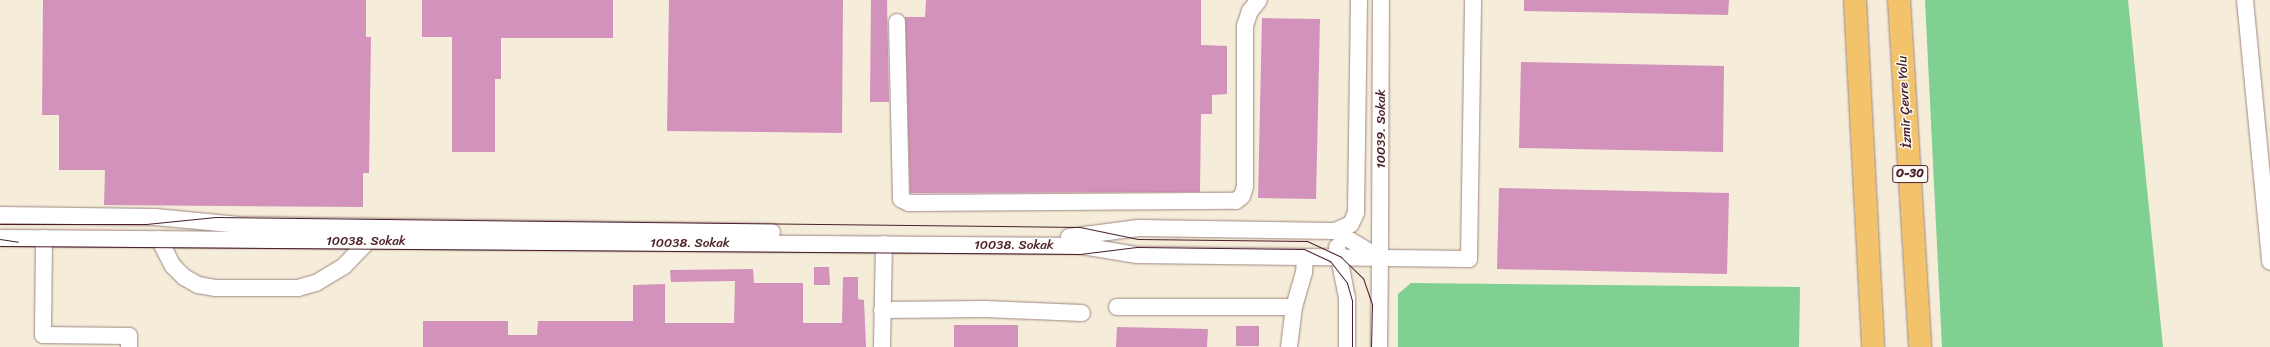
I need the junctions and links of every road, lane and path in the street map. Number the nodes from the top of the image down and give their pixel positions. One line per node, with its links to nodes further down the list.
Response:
1 (1260, 0): 8 (street)
2 (1359, 0): 10 (street, 10039. Sokak)
3 (1381, 0): 18 (street, 10039. Sokak)
4 (1473, 0): 18 (street, 10038. Sokak)
5 (1855, 0): 29 (highway)
6 (1899, 0): 30 (highway, İzmir Çevre Yolu / O-30)
7 (2245, 0): 19 (street)
8 (897, 22)
9 (0, 215): 10 (street, 10038. Sokak)
10 (1335, 231): 17 (street); 18 (street)
11 (0, 238): 12 (street, 10038. Sokak)
12 (44, 238): 13 (street, 10038. Sokak); 24 (street)
13 (159, 239): 14 (street, 10038. Sokak); 14 (street)
14 (368, 241): 15 (street, 10038. Sokak)
15 (884, 244): 16 (street, 10038. Sokak); 22 (street)
16 (1305, 257): 17 (street, 10038. Sokak); 21 (street)
17 (1339, 257): 18 (street, 10038. Sokak); 27 (street)
18 (1380, 258): 28 (street, 10039. Sokak)
19 (2270, 262)
20 (1117, 307): 21 (street)
21 (1294, 307): 26 (street)
22 (882, 310): 23 (street); 25 (street)
23 (1082, 313)
24 (129, 347)
25 (882, 347)
26 (1289, 347)
27 (1347, 347)
28 (1379, 347)
29 (1873, 347)
30 (1920, 347)

